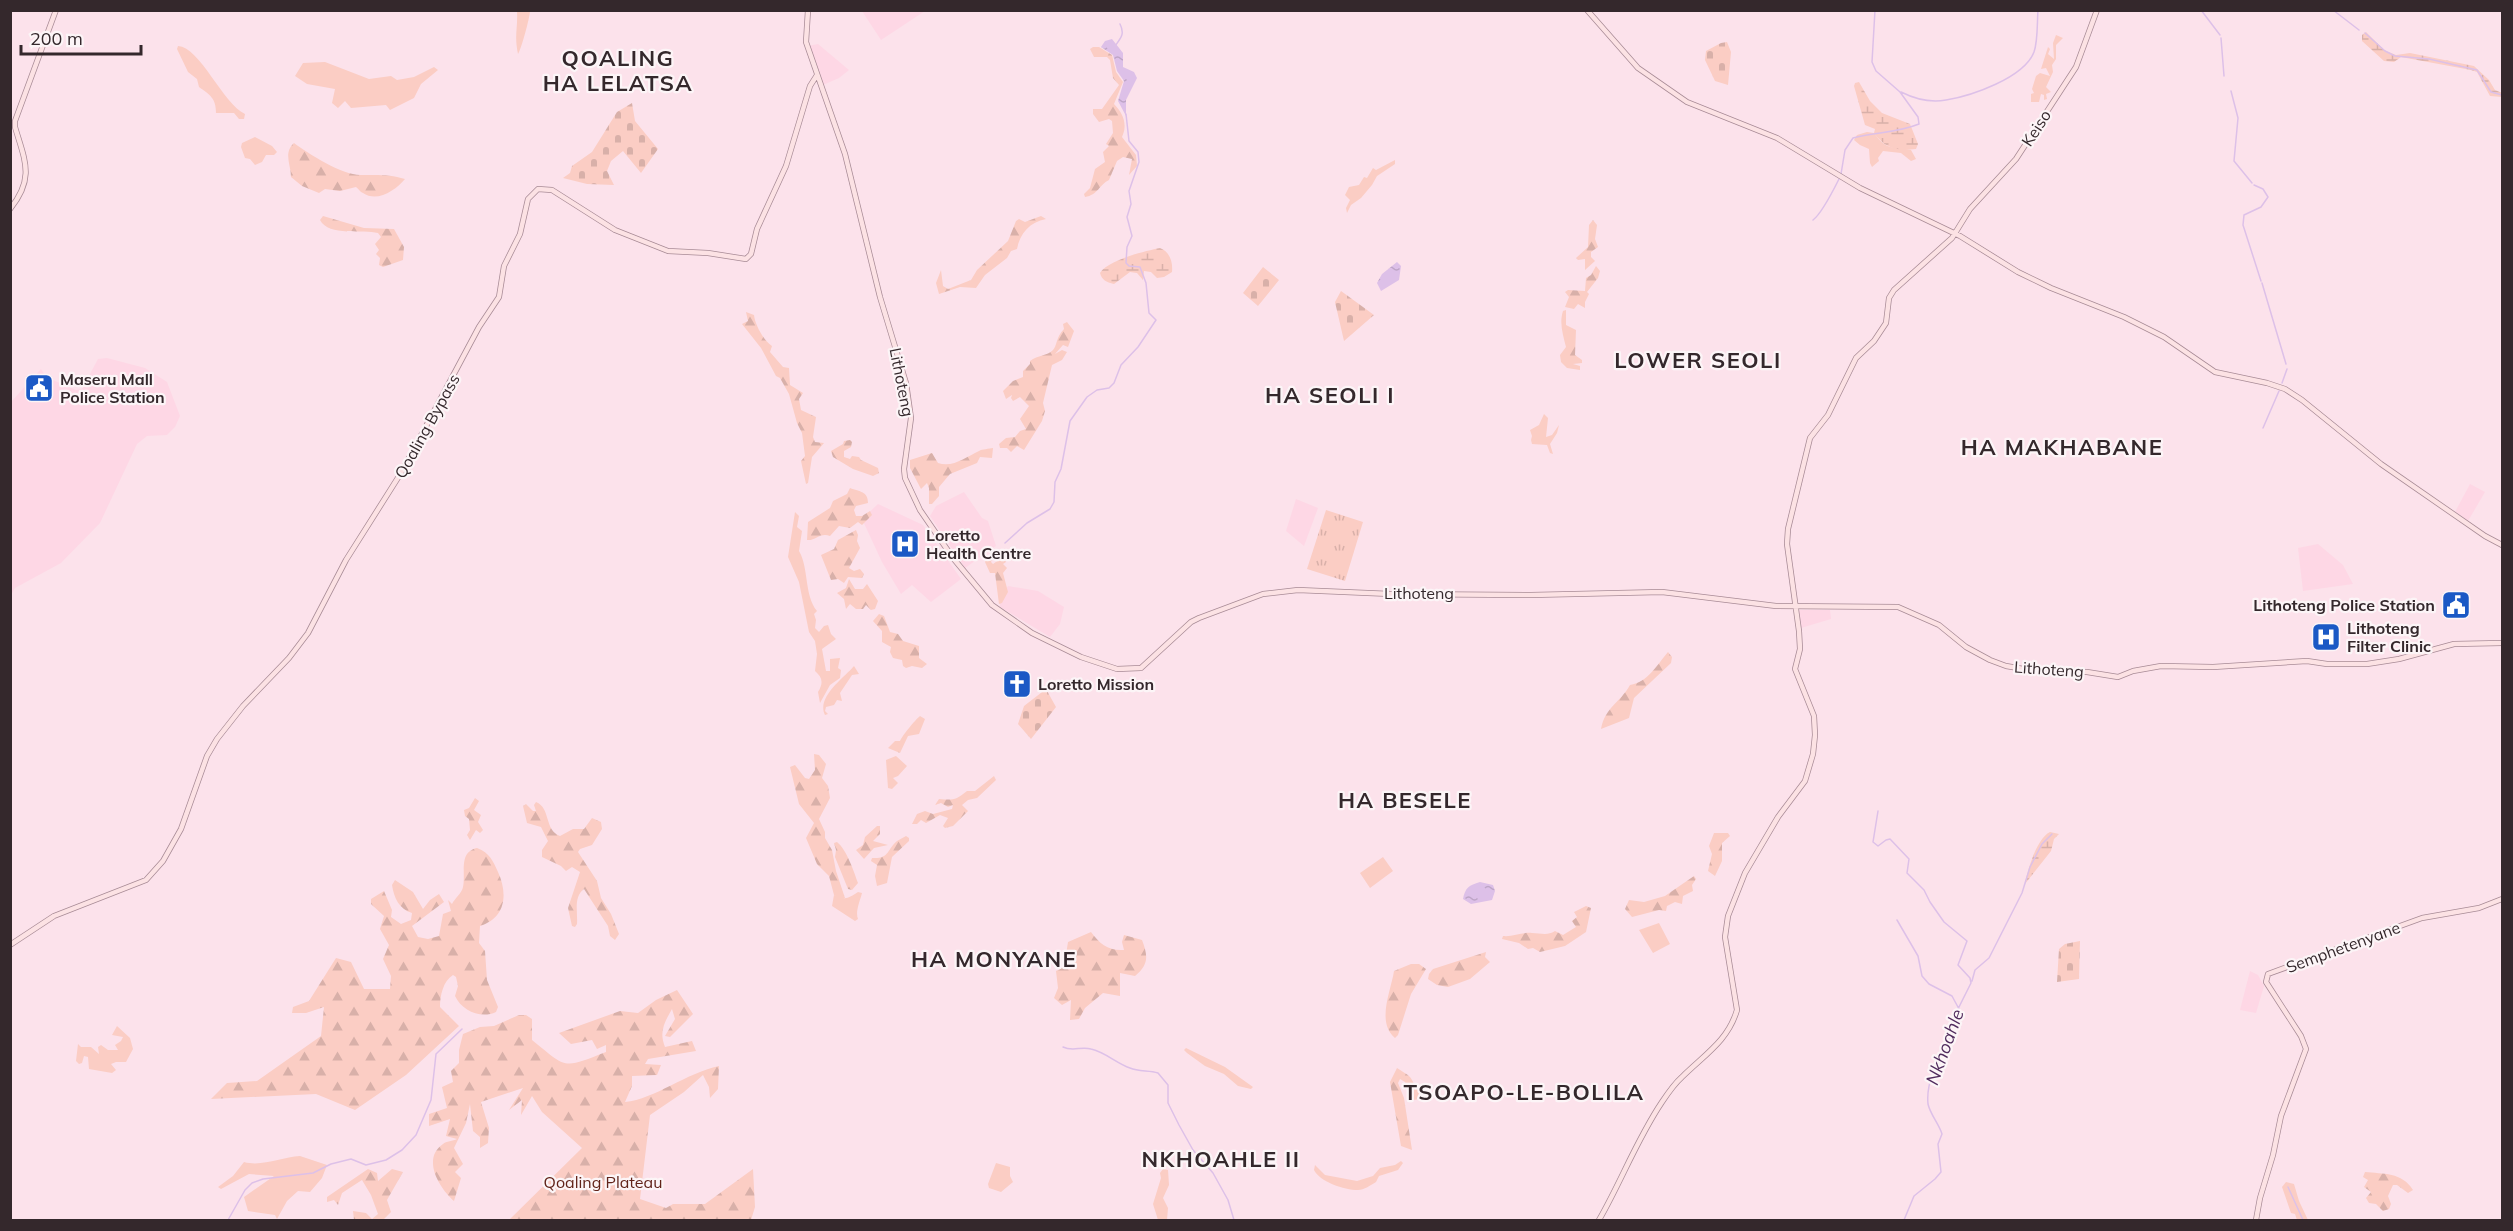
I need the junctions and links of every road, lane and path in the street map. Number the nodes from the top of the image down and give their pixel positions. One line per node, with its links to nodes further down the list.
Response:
1 (56, 10): 6 (main road)
2 (808, 10): 5 (main road, Lithoteng)
3 (1587, 10): 7 (main road)
4 (2097, 10): 7 (main road, Keiso)
5 (817, 75): 9 (main road, Lithoteng); 12 (main road, Qoaling Bypass)
6 (10, 209)
7 (1954, 233): 8 (main road); 9 (main road, Keiso)
8 (2502, 545)
9 (1797, 606): 10 (main road, Lithoteng); 13 (main road, Keiso)
10 (2502, 642)
11 (2502, 899): 14 (main road, Semphetenyane)
12 (10, 945)
13 (1599, 1221)
14 (2256, 1221)

